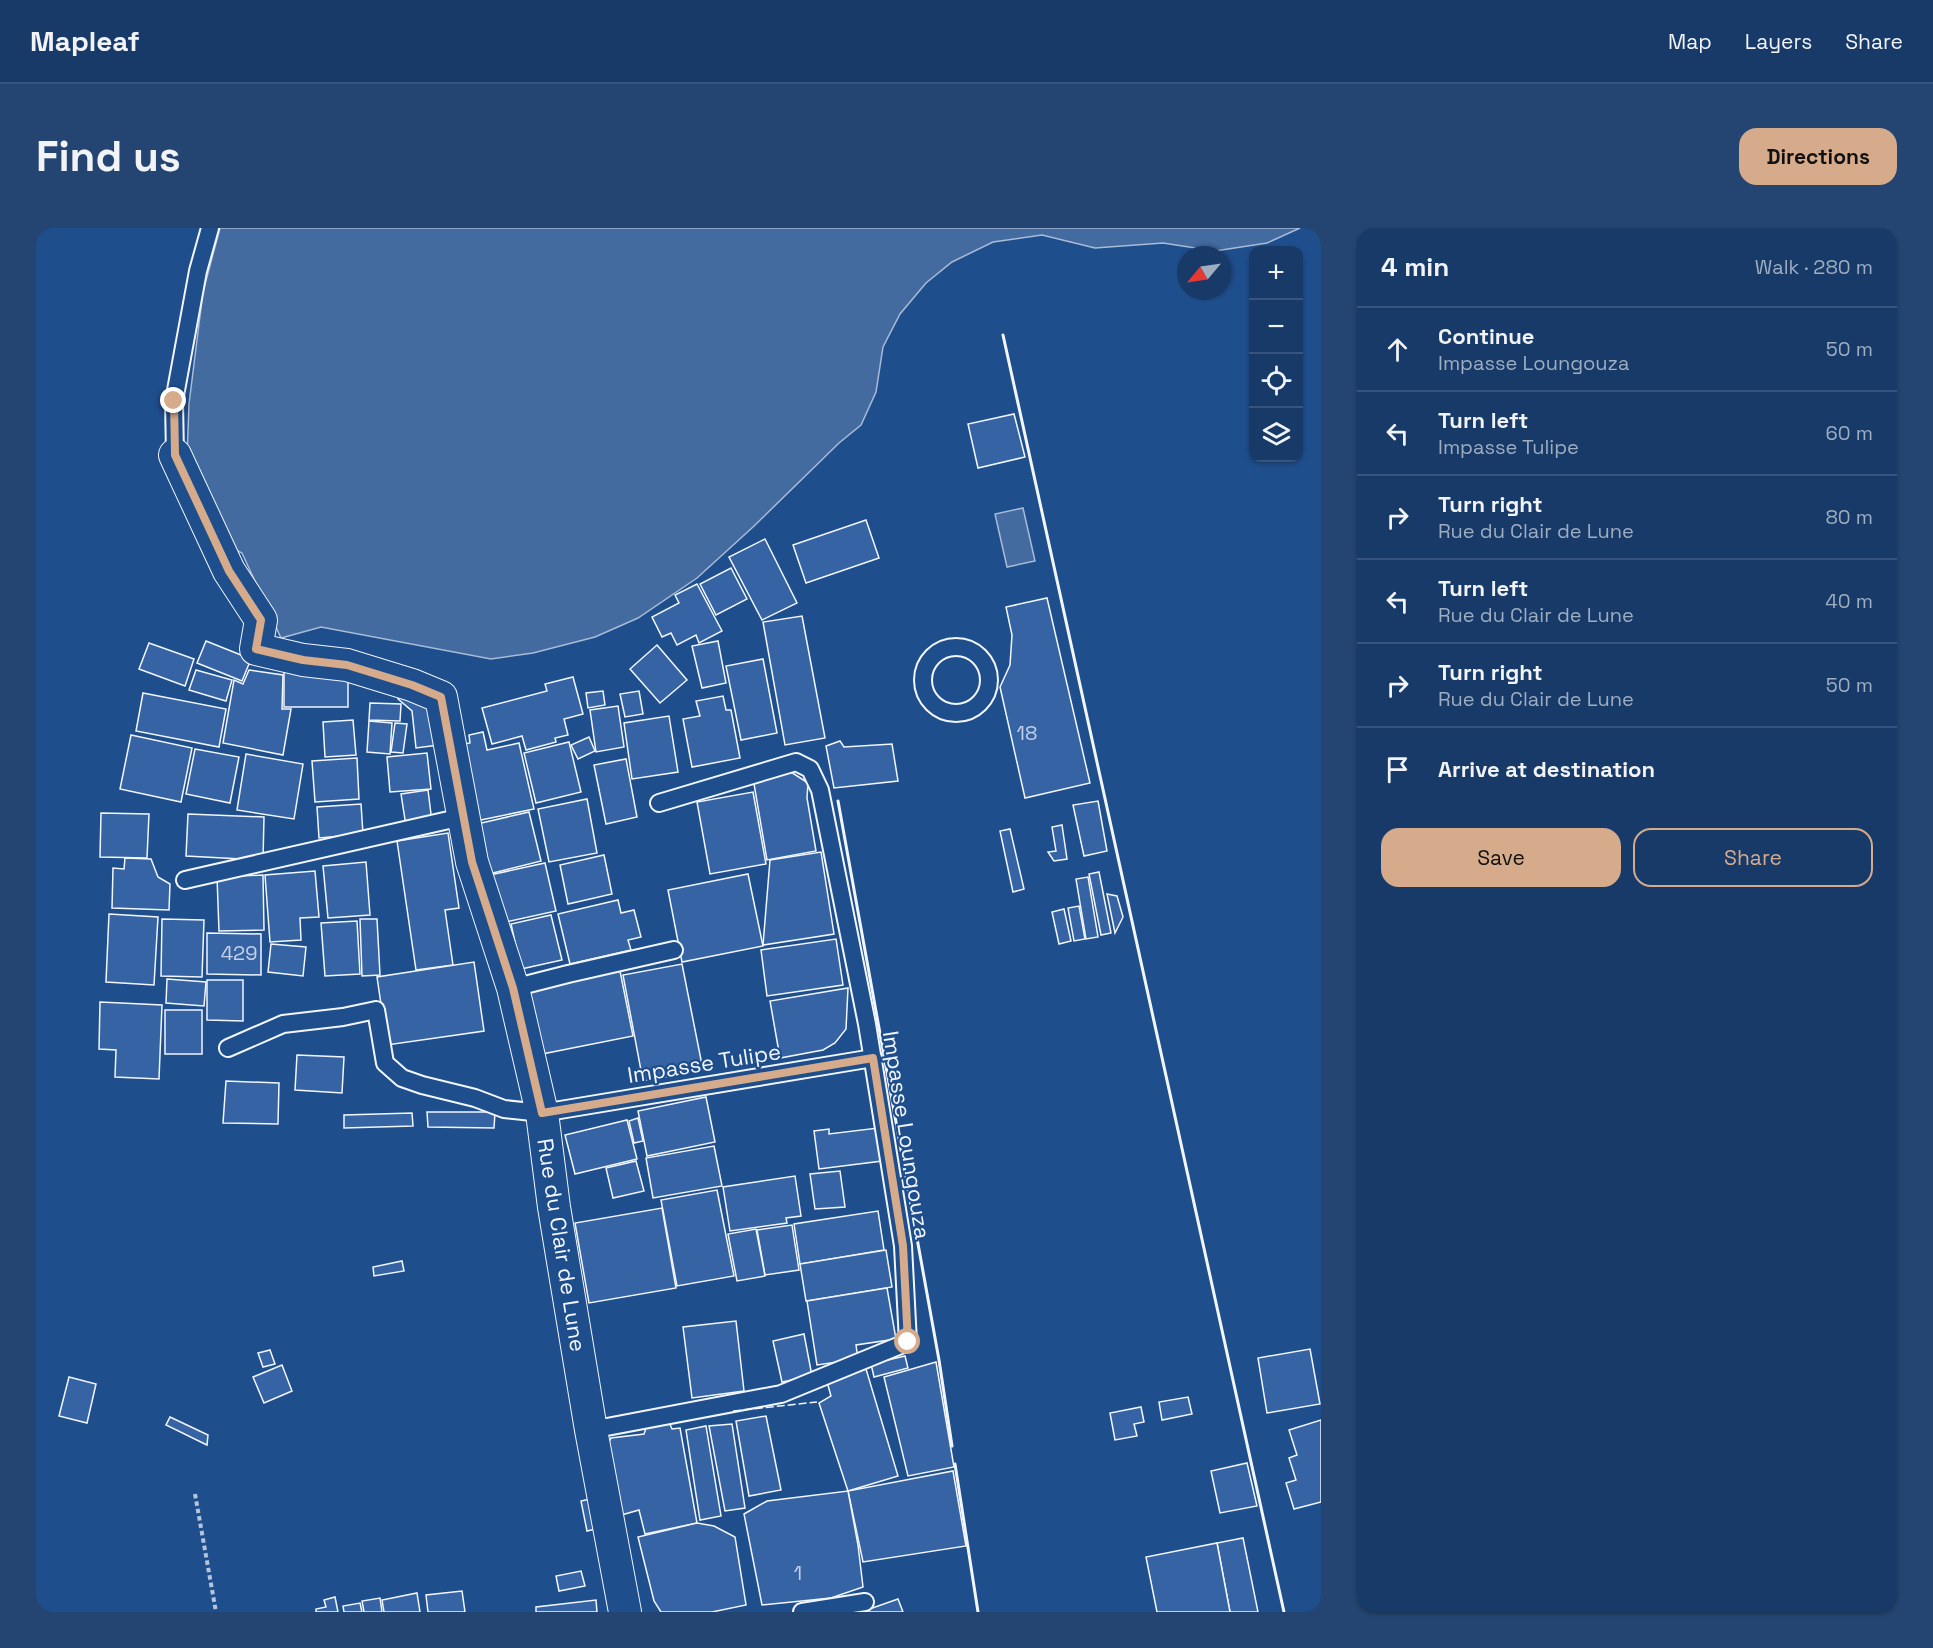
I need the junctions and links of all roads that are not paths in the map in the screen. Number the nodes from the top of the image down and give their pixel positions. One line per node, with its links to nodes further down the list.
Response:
1 (210, 228): 2 (lane, Rue du Clair de Lune)
2 (175, 455): 4 (street, Rue du Clair de Lune)
3 (659, 802): 9 (lane, Impasse Loungouza)
4 (462, 817): 5 (lane); 7 (street, Rue du Clair de Lune)
5 (185, 880)
6 (674, 950): 7 (lane)
7 (513, 988): 10 (street, Rue du Clair de Lune)
8 (228, 1048): 10 (lane, Impasse Tulipe)
9 (873, 1058): 10 (lane, Impasse Tulipe); 11 (lane, Impasse Loungouza)
10 (542, 1113): 11 (street, Rue du Clair de Lune)
11 (591, 1430): 13 (street, Rue du Clair de Lune)
12 (865, 1602): 14 (lane)
13 (625, 1612)
14 (802, 1612)

